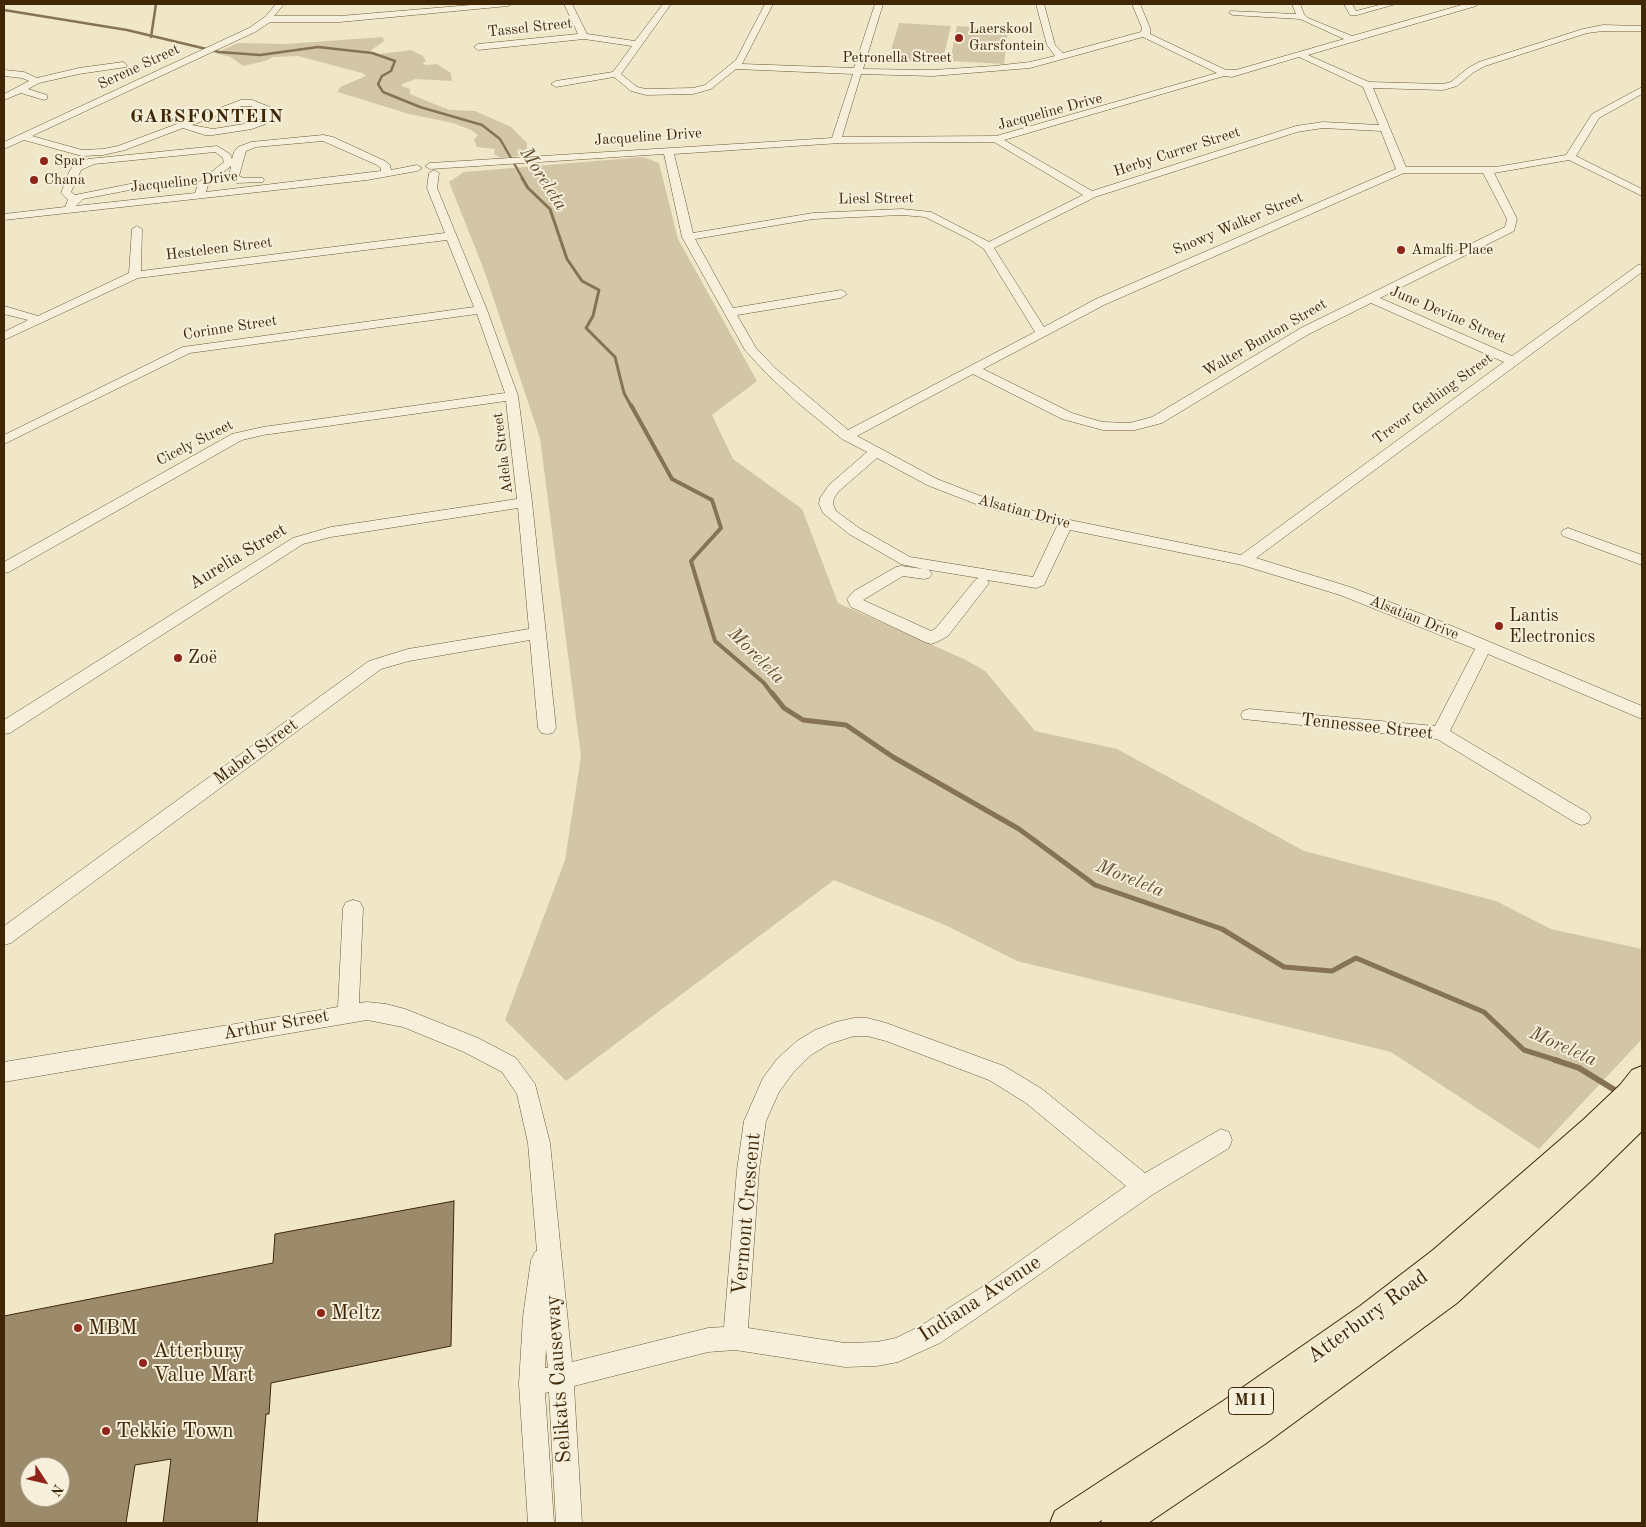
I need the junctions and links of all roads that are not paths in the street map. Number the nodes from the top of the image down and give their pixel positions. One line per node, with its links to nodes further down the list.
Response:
1 (280, 4): 17 (street, Serene Street)
2 (395, 4): 15 (street)
3 (508, 4): 15 (street)
4 (568, 4): 20 (street)
5 (667, 4): 22 (street)
6 (768, 4): 27 (street)
7 (879, 4): 28 (street)
8 (1040, 4): 25 (street)
9 (1136, 4): 19 (street)
10 (1296, 4): 16 (street)
11 (1348, 4): 12 (street)
12 (1392, 4)
13 (1472, 4): 21 (street, Jacqueline Drive)
14 (1233, 13): 16 (street)
15 (390, 15): 17 (street)
16 (1301, 17): 21 (street)
17 (268, 19): 41 (street, Serene Street)
18 (1642, 28): 34 (street)
19 (1145, 34): 25 (street, Petronella Street); 31 (street)
20 (584, 36): 22 (street, Tassel Street); 23 (street, Tassel Street)
21 (1351, 39): 24 (street, Jacqueline Drive)
22 (636, 44): 30 (street)
23 (478, 47)
24 (1299, 54): 31 (street, Jacqueline Drive); 34 (street)
25 (1061, 57): 28 (street, Petronella Street)
26 (123, 65): 32 (street)
27 (735, 66): 28 (street, Petronella Street); 30 (street)
28 (857, 72): 43 (street)
29 (4, 73): 32 (street)
30 (616, 74): 33 (street)
31 (1231, 74): 42 (street, Jacqueline Drive)
32 (36, 81): 35 (street)
33 (556, 84)
34 (1367, 85): 40 (street)
35 (20, 90): 37 (street); 38 (street)
36 (1642, 90): 46 (street)
37 (4, 97)
38 (44, 97)
39 (183, 125): 39 (street); 41 (street)
40 (1385, 128): 48 (street); 58 (street, Herby Currer Street)
41 (23, 137): 44 (street, Serene Street)
42 (998, 140): 43 (street, Jacqueline Drive); 58 (street)
43 (836, 141): 45 (street, Jacqueline Drive)
44 (4, 146)
45 (668, 151): 47 (street, Jacqueline Drive); 63 (street, Alsatian Drive)
46 (1570, 156): 49 (street, Snowy Walker Street); 56 (street)
47 (433, 170): 50 (street, Jacqueline Drive); 55 (street, Adela Street)
48 (1402, 170): 49 (street, Snowy Walker Street); 73 (street, Snowy Walker Street)
49 (1487, 170): 68 (street, Walter Bunton Street)
50 (417, 173): 51 (street, Jacqueline Drive); 52 (street, Jacqueline Drive); 55 (street, Adela Street)
51 (386, 174): 52 (street, Jacqueline Drive); 53 (street)
52 (367, 177): 53 (street, Jacqueline Drive)
53 (298, 185): 57 (street, Jacqueline Drive)
54 (140, 186): 60 (street)
55 (432, 188): 62 (street, Adela Street)
56 (1642, 193)
57 (199, 196): 59 (street, Jacqueline Drive); 60 (street)
58 (1091, 196): 64 (street, Herby Currer Street)
59 (138, 202): 60 (street, Jacqueline Drive); 66 (street)
60 (72, 205): 61 (street, Jacqueline Drive)
61 (4, 217)
62 (451, 236): 66 (street, Hesteleen Street); 70 (street, Adela Street)
63 (688, 237): 64 (street, Liesl Street); 71 (street, Alsatian Drive)
64 (988, 247): 73 (street, Liesl Street)
65 (1642, 267): 75 (street, Trevor Gething Street)
66 (135, 275): 72 (street, Hesteleen Street)
67 (840, 294): 71 (street)
68 (1369, 298): 75 (street, June Devine Street); 76 (street, Walter Bunton Street)
69 (4, 310): 72 (street)
70 (480, 310): 77 (street, Adela Street); 79 (street, Corinne Street)
71 (730, 312): 78 (street, Alsatian Drive)
72 (38, 320): 74 (street, Hesteleen Street)
73 (1041, 332): 76 (street, Snowy Walker Street)
74 (4, 336)
75 (1513, 361): 84 (street, Trevor Gething Street)
76 (973, 368): 78 (street, Snowy Walker Street)
77 (512, 396): 81 (street, Adela Street); 86 (street, Cicely Street)
78 (847, 436): 80 (street, Alsatian Drive)
79 (4, 440)
80 (876, 452): 82 (street, Alsatian Drive); 87 (street)
81 (525, 502): 89 (street, Adela Street); 95 (street, Aurelia Street)
82 (1065, 524): 84 (street, Alsatian Drive); 87 (street)
83 (1568, 533): 85 (street)
84 (1244, 560): 90 (street, Alsatian Drive)
85 (1642, 560)
86 (4, 568)
87 (1033, 582): 88 (street)
88 (981, 583): 88 (street)
89 (537, 633): 96 (street, Adela Street); 100 (street, Mabel Street)
90 (1484, 646): 91 (street, Alsatian Drive); 97 (street)
91 (1538, 670): 92 (street, Alsatian Drive); 94 (street, Alsatian Drive)
92 (1642, 713)
93 (1249, 715): 97 (street, Tennessee Street)
94 (1642, 724)
95 (4, 728)
96 (547, 728)
97 (1440, 733): 98 (street, Tennessee Street)
98 (1582, 818)
99 (353, 908): 101 (street)
100 (4, 937)
101 (348, 1013): 102 (street, Arthur Street); 104 (street, Arthur Street)
102 (4, 1072)
103 (1642, 1079): 106 (main road, Atterbury Road / M11)
104 (527, 1091): 109 (street, Selikats Causeway)
105 (1642, 1112): 106 (main road, Atterbury Road / M11)
106 (1601, 1136): 115 (main road, Atterbury Road / M11); 116 (main road, Atterbury Road / M11)
107 (1222, 1140): 108 (street, Indiana Avenue)
108 (1144, 1187): 110 (street, Indiana Avenue); 110 (street, Vermont Crescent)
109 (547, 1234): 111 (street, Selikats Causeway); 112 (street, Selikats Causeway)
110 (735, 1338): 111 (street, Indiana Avenue)
111 (561, 1378): 112 (street, Indiana Avenue); 114 (street, Selikats Causeway)
112 (532, 1384): 113 (street, Selikats Causeway)
113 (541, 1523)
114 (569, 1523)
115 (1068, 1523)
116 (1118, 1523)

